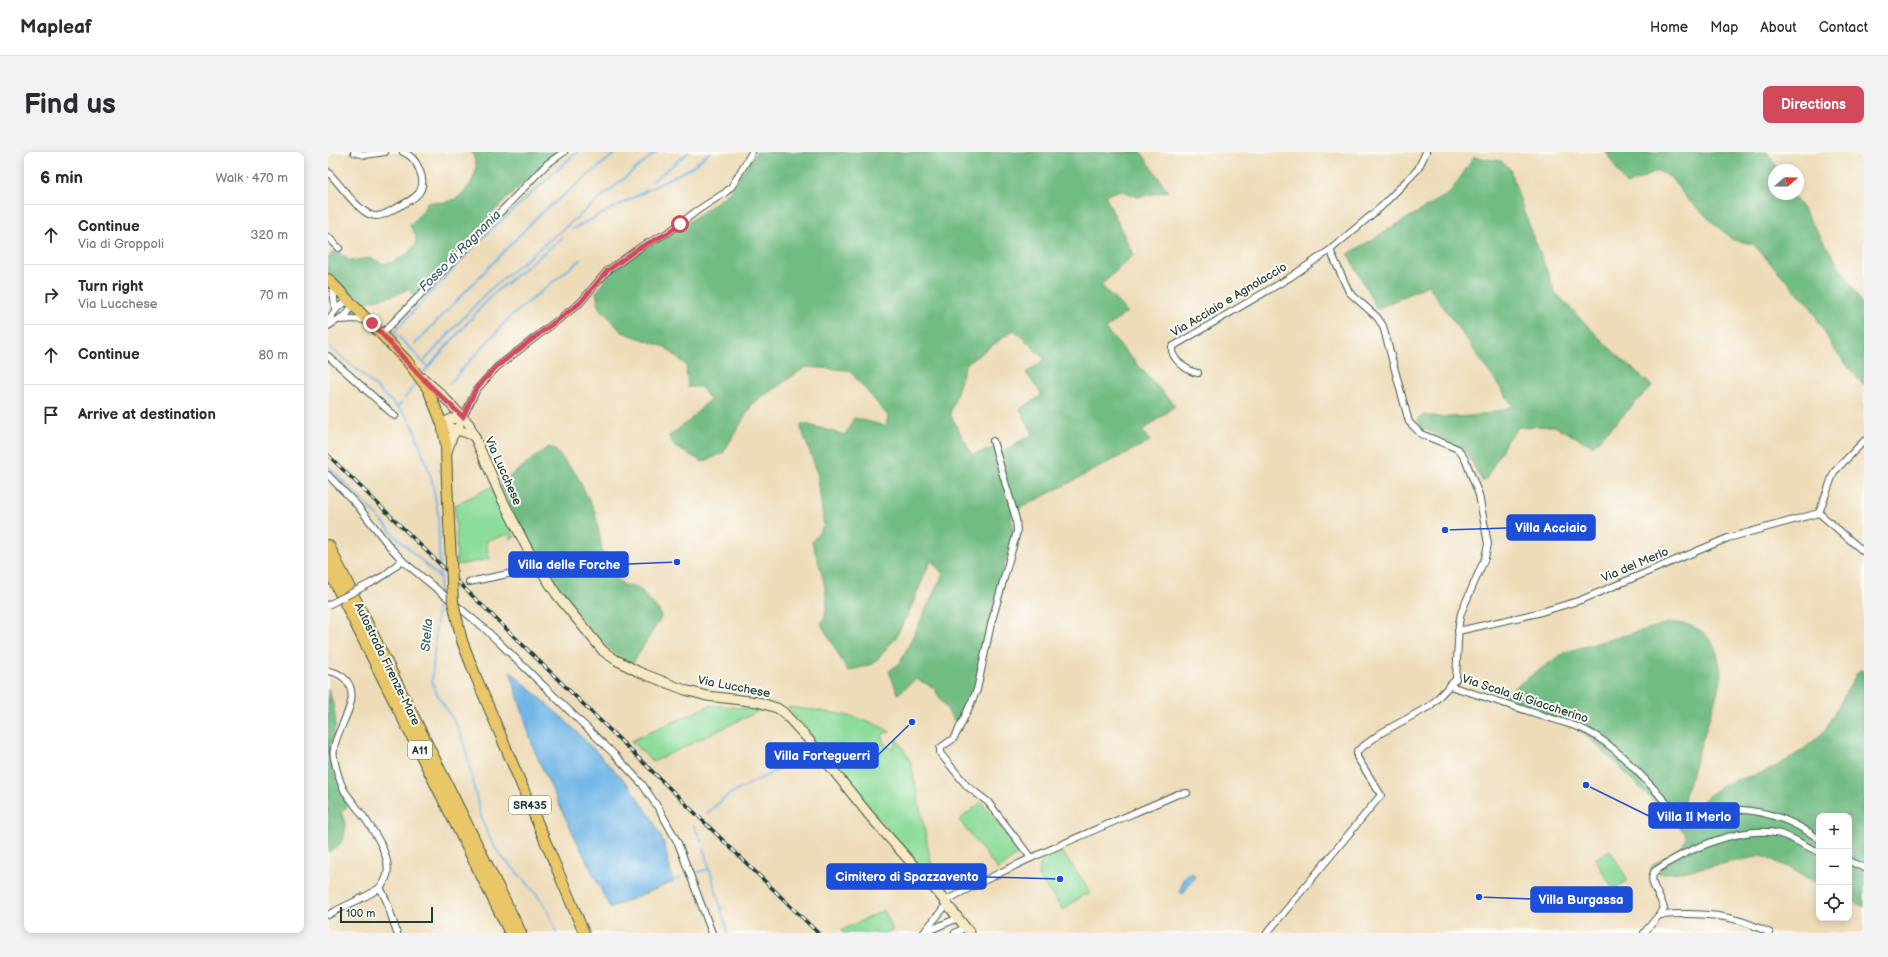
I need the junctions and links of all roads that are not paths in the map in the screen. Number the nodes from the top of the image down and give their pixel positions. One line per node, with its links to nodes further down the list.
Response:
1 (354, 152): 2 (street)
2 (386, 152)
3 (403, 152): 7 (street)
4 (564, 152): 18 (street)
5 (752, 152): 23 (street)
6 (1426, 152): 10 (street, Via Acciaio e Agnolaccio)
7 (328, 172)
8 (328, 237): 9 (street)
9 (339, 248)
10 (1330, 250): 20 (street, Via Acciaio e Agnolaccio); 39 (street)
11 (331, 282): 12 (main road, SR435); 13 (street)
12 (352, 303): 13 (street); 14 (main road, SR435); 16 (street)
13 (335, 309): 15 (street)
14 (369, 320): 16 (street); 18 (main road, SR435)
15 (328, 321)
16 (337, 321): 17 (street)
17 (328, 326)
18 (382, 334): 21 (main road, SR435)
19 (328, 356): 22 (street)
20 (1198, 373)
21 (419, 375): 23 (street, Via Lucchese); 24 (main road, SR435)
22 (395, 416)
23 (463, 417): 24 (street); 25 (street); 26 (street, Via Lucchese)
24 (442, 424): 25 (street, Via Lucchese); 29 (main road, SR435)
25 (456, 430): 26 (street, Via Lucchese); 29 (street)
26 (475, 437): 36 (street, Via Lucchese)
27 (994, 441): 45 (street)
28 (1864, 441): 31 (street)
29 (447, 452): 57 (main road, SR435, bridge)
30 (328, 475): 34 (street)
31 (1819, 513): 33 (street); 39 (street, Via del Merlo)
32 (328, 546): 56 (highway, Autostrada Firenze-Mare / A11)
33 (1864, 552)
34 (402, 560): 38 (street, bridge); 58 (street)
35 (328, 567): 55 (highway, Autostrada Firenze-Mare / A11)
36 (538, 568): 37 (street); 49 (street, Via Lucchese)
37 (469, 582)
38 (328, 605)
39 (1458, 631): 41 (street)
40 (328, 671): 48 (street)
41 (1450, 686): 43 (street, Via Scala di Giaccherino); 61 (street)
42 (1187, 793): 45 (street)
43 (1816, 837)
44 (1816, 851): 51 (street)
45 (1032, 858): 49 (street)
46 (1852, 862): 47 (street)
47 (1864, 868)
48 (380, 887): 50 (street); 54 (street)
49 (946, 902): 52 (street, Via Lucchese); 59 (street)
50 (328, 915)
51 (1660, 915): 62 (street); 63 (street)
52 (958, 918): 53 (street, Via Lucchese); 59 (street)
53 (968, 930): 60 (street)
54 (397, 933)
55 (511, 933)
56 (520, 933)
57 (584, 933)
58 (712, 933)
59 (923, 933)
60 (955, 933)
61 (1267, 933)
62 (1644, 933)
63 (1770, 933)

